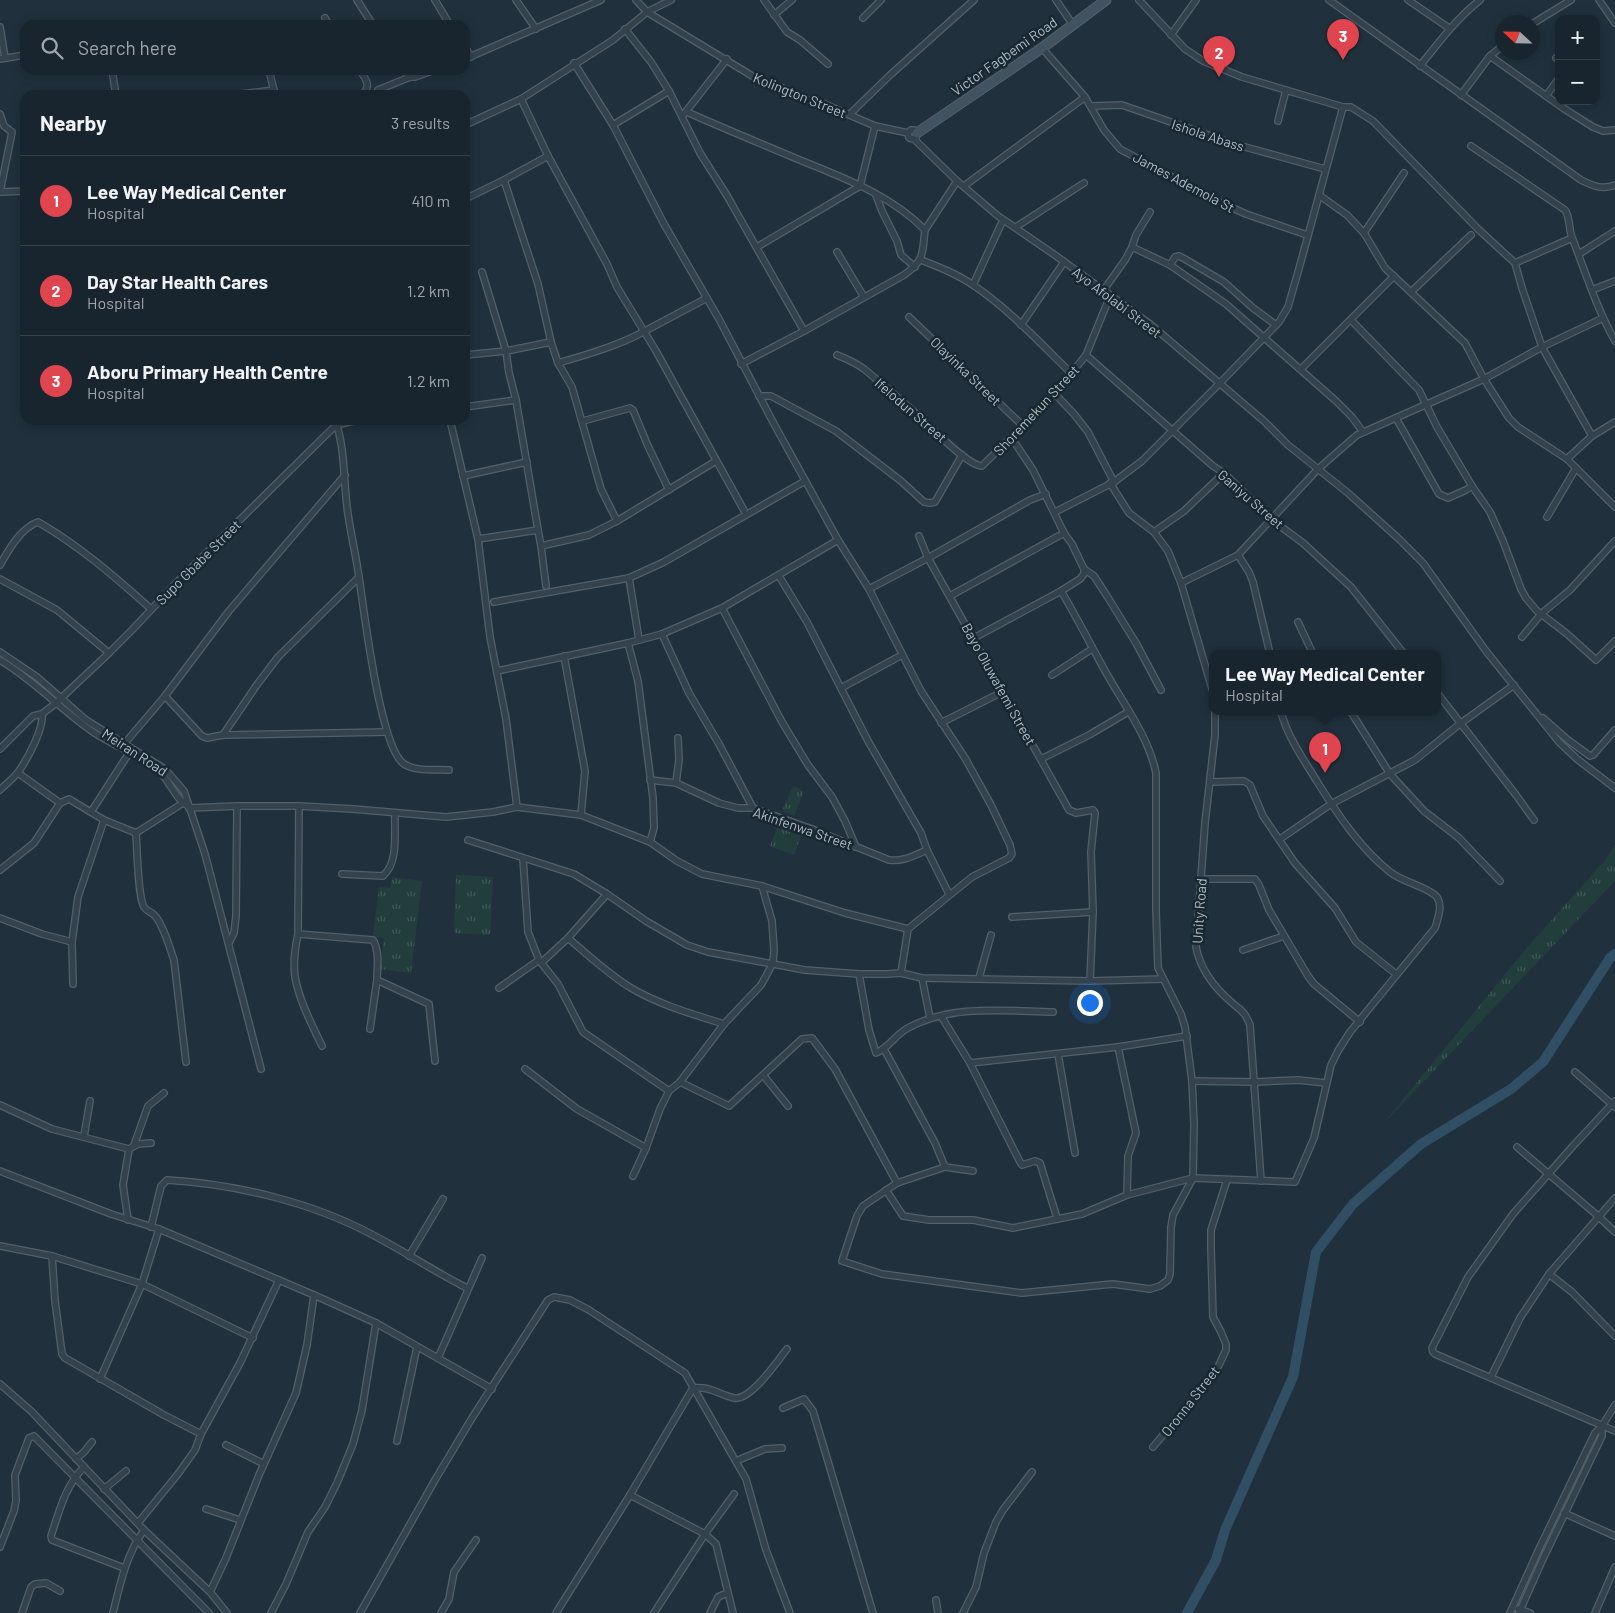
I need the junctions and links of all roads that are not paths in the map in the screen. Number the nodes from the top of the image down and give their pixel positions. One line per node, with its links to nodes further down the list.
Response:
1 (357, 0): 24 (street)
2 (435, 0): 25 (street)
3 (516, 0): 30 (street)
4 (601, 0): 30 (street)
5 (636, 0): 20 (street, Kolington Street)
6 (671, 0): 20 (street)
7 (764, 0): 21 (street)
8 (792, 0): 21 (street)
9 (881, 0): 22 (street)
10 (974, 0): 63 (street)
11 (1056, 0): 27 (street)
12 (1106, 0): 27 (street, Victor Fagbemi Road)
13 (1139, 0): 32 (street)
14 (1196, 0): 32 (street)
15 (1329, 0): 42 (street)
16 (1408, 0): 29 (street)
17 (1480, 0): 29 (street)
18 (1571, 0): 23 (street)
19 (1599, 0): 26 (street)
20 (647, 12): 31 (street); 39 (street, Kolington Street)
21 (774, 15): 41 (street)
22 (863, 18)
23 (1540, 19)
24 (370, 20)
25 (447, 20)
26 (1615, 23)
27 (1073, 25): 33 (street, Victor Fagbemi Road)
28 (0, 27): 38 (street)
29 (1449, 28): 42 (street)
30 (536, 29): 37 (street)
31 (626, 29): 40 (street); 54 (street)
32 (1171, 35): 53 (street)
33 (1042, 48): 57 (street, James Ademola St); 69 (street, Victor Fagbemi Road)
34 (1495, 52): 36 (street)
35 (20, 55): 38 (street)
36 (1490, 56): 55 (street); 56 (street)
37 (470, 57)
38 (3, 58)
39 (727, 59): 61 (street); 63 (street, Kolington Street)
40 (574, 63): 58 (street); 66 (street)
41 (828, 64)
42 (1420, 66): 55 (street)
43 (113, 75): 49 (street)
44 (270, 75): 50 (street)
45 (363, 75): 51 (street)
46 (420, 75): 47 (street)
47 (410, 77): 52 (street)
48 (1555, 84): 56 (street)
49 (115, 90)
50 (274, 90)
51 (366, 90)
52 (378, 90)
53 (1286, 90): 60 (street); 64 (street)
54 (669, 91): 61 (street); 66 (street)
55 (1460, 94): 77 (street)
56 (1546, 96): 68 (street)
57 (1085, 97): 59 (street, James Ademola St); 79 (street)
58 (521, 99): 65 (street); 71 (street)
59 (1092, 106): 72 (street, Ishola Abass); 91 (street, James Ademola St)
60 (1342, 107): 72 (street); 100 (street)
61 (684, 113): 78 (street); 94 (street)
62 (0, 114): 81 (street)
63 (850, 114): 67 (street, Kolington Street)
64 (1278, 120)
65 (470, 122)
66 (613, 125): 112 (street)
67 (875, 126): 69 (street, Kolington Street); 78 (street)
68 (1615, 130)
69 (913, 135): 75 (street, Ayo Afolabi Street)
70 (1471, 146): 93 (street)
71 (548, 156): 74 (street); 119 (street)
72 (1325, 169): 83 (street)
73 (1404, 173): 90 (street)
74 (504, 180): 84 (street); 122 (street)
75 (957, 181): 79 (street, Ayo Afolabi Street); 88 (street)
76 (1084, 183): 87 (street)
77 (1615, 185)
78 (860, 186): 82 (street); 94 (street)
79 (964, 186): 86 (street, Ayo Afolabi Street)
80 (20, 191): 81 (street)
81 (0, 192)
82 (876, 195): 88 (street); 102 (street)
83 (1319, 195): 90 (street); 91 (street)
84 (470, 197)
85 (1150, 212): 95 (street)
86 (1003, 220): 87 (street, Ayo Afolabi Street); 106 (street)
87 (1016, 228): 99 (street, Ayo Afolabi Street)
88 (925, 230): 98 (street)
89 (1615, 231): 97 (street)
90 (1364, 233): 104 (street)
91 (1307, 235): 117 (street)
92 (1471, 235): 109 (street)
93 (1572, 238): 97 (street); 100 (street)
94 (756, 247): 118 (street)
95 (1132, 247): 101 (street); 108 (street)
96 (837, 252): 111 (street)
97 (1579, 254): 107 (street)
98 (921, 260): 102 (street); 106 (street)
99 (1064, 262): 108 (street, Ayo Afolabi Street); 116 (street)
100 (1515, 263): 123 (street)
101 (1170, 265): 117 (street); 120 (street)
102 (915, 267): 111 (street)
103 (482, 272): 124 (street)
104 (1394, 276): 109 (street); 115 (street)
105 (1615, 281): 107 (street)
106 (973, 285): 116 (street)
107 (1592, 290): 114 (street)
108 (1102, 291): 110 (street, Ayo Afolabi Street)
109 (1410, 292): 132 (street)
110 (1110, 296): 127 (street, Shoremekun Street); 133 (street, Ayo Afolabi Street)
111 (864, 297): 118 (street)
112 (706, 298): 119 (street); 129 (street)
113 (909, 317): 142 (street, Olayinka Street)
114 (1603, 318): 121 (street); 123 (street)
115 (1351, 320): 130 (street); 137 (street)
116 (1021, 325): 131 (street)
117 (1276, 325): 120 (street)
118 (804, 331): 129 (street)
119 (644, 332): 128 (street); 153 (street)
120 (1264, 338): 130 (street); 133 (street)
121 (1615, 341)
122 (551, 342): 124 (street); 128 (street)
123 (1542, 347): 132 (street); 148 (street)
124 (506, 351): 125 (street); 136 (street)
125 (470, 355)
126 (838, 355): 150 (street, Ifelodun Street)
127 (1086, 355): 131 (street, Shoremekun Street); 146 (street, Ganiyu Street)
128 (558, 363): 140 (street)
129 (741, 364): 135 (street)
130 (1300, 369): 147 (street)
131 (1071, 373): 134 (street, Shoremekun Street)
132 (1484, 378): 137 (street); 151 (street)
133 (1220, 384): 146 (street); 156 (street, Ayo Afolabi Street)
134 (1055, 394): 142 (street, Shoremekun Street); 161 (street)
135 (759, 396): 150 (street); 160 (street)
136 (516, 400): 138 (street); 152 (street)
137 (1425, 405): 139 (street); 162 (street)
138 (470, 406)
139 (1396, 418): 147 (street); 162 (street)
140 (583, 421): 163 (street); 170 (street)
141 (1615, 422): 148 (street)
142 (1022, 424): 149 (street, Shoremekun Street)
143 (332, 425): 194 (street, Supo Gbabe Street)
144 (336, 425): 158 (street)
145 (451, 425): 159 (street)
146 (1173, 430): 157 (street, Ganiyu Street); 161 (street)
147 (1363, 432): 156 (street)
148 (1592, 436): 151 (street)
149 (1011, 437): 154 (street, Shoremekun Street); 164 (street)
150 (962, 455): 154 (street, Ifelodun Street)
151 (1568, 460): 155 (street)
152 (527, 462): 159 (street); 171 (street)
153 (716, 462): 163 (street); 167 (street)
154 (982, 466)
155 (1576, 468): 165 (street); 168 (street)
156 (1318, 469): 169 (street); 215 (street, Ayo Afolabi Street)
157 (1224, 473): 169 (street, Ganiyu Street); 172 (street)
158 (345, 475): 184 (street); 219 (street)
159 (463, 476): 175 (street)
160 (806, 481): 167 (street); 176 (street)
161 (1112, 483): 166 (street); 172 (street)
162 (1472, 486): 195 (street)
163 (669, 490): 170 (street)
164 (1046, 494): 166 (street); 180 (street)
165 (1615, 507)
166 (1055, 512): 173 (street)
167 (746, 514): 185 (street)
168 (1547, 517)
169 (1272, 520): 179 (street); 206 (street, Ganiyu Street)
170 (617, 521): 178 (street)
171 (538, 530): 175 (street); 178 (street)
172 (1154, 532): 187 (street)
173 (1064, 533): 182 (street); 191 (street)
174 (919, 536): 180 (street, Bayo Oluwafemi Street)
175 (478, 539): 212 (street)
176 (838, 540): 183 (street); 189 (street)
177 (1615, 541): 195 (street)
178 (541, 546): 188 (street)
179 (1238, 556): 187 (street); 204 (street)
180 (928, 558): 189 (street); 191 (street, Bayo Oluwafemi Street)
181 (0, 565): 194 (street)
182 (1084, 569): 190 (street); 217 (street)
183 (779, 576): 193 (street); 216 (street)
184 (359, 577): 231 (street); 232 (street)
185 (629, 578): 192 (street); 200 (street)
186 (0, 579): 208 (street)
187 (1181, 583): 214 (street)
188 (546, 586)
189 (868, 589): 209 (street)
190 (1061, 591): 199 (street); 203 (street)
191 (950, 596): 199 (street, Bayo Oluwafemi Street)
192 (494, 602)
193 (722, 608): 197 (street); 262 (street)
194 (151, 609): 208 (street, Supo Gbabe Street)
195 (1542, 613): 198 (street); 201 (street)
196 (1298, 622): 205 (street)
197 (662, 634): 200 (street); 252 (street)
198 (1522, 637)
199 (972, 639): 218 (street, Bayo Oluwafemi Street)
200 (639, 640): 202 (street)
201 (1615, 641)
202 (628, 643): 210 (street); 241 (street)
203 (1092, 649): 213 (street); 223 (street)
204 (1269, 650)
205 (1311, 650)
206 (1401, 650)
207 (0, 652): 221 (street, Meiran Road)
208 (109, 653): 221 (street, Supo Gbabe Street)
209 (902, 655): 216 (street); 228 (street)
210 (564, 656): 212 (street); 255 (street)
211 (0, 660): 221 (street, Meiran Road)
212 (497, 670): 251 (street)
213 (1052, 675)
214 (1209, 679)
215 (1514, 685): 222 (street, Ayo Afolabi Street); 229 (street)
216 (841, 688): 263 (street)
217 (1161, 690)
218 (1002, 692): 228 (street); 237 (street, Bayo Oluwafemi Street)
219 (165, 696): 232 (street); 234 (street)
220 (1441, 698): 229 (street)
221 (58, 700): 224 (street, Supo Gbabe Street); 234 (street, Meiran Road); 236 (street, Meiran Road)
222 (1531, 706): 230 (street); 244 (street)
223 (1128, 712): 237 (street); 290 (street)
224 (42, 714): 235 (street, Supo Gbabe Street); 239 (street)
225 (1215, 715): 242 (street, Unity Road)
226 (1282, 715): 247 (street)
227 (1353, 715): 240 (street)
228 (941, 723): 271 (street)
229 (1461, 724): 240 (street); 257 (street)
230 (1615, 730)
231 (387, 732): 232 (street); 238 (street)
232 (223, 735)
233 (678, 738): 243 (street)
234 (125, 743): 248 (street, Meiran Road)
235 (0, 749)
236 (129, 753): 248 (street, Meiran Road); 253 (street)
237 (1041, 759): 272 (street, Bayo Oluwafemi Street)
238 (449, 770)
239 (18, 773): 245 (street); 246 (street)
240 (1390, 774): 247 (street); 268 (street)
241 (650, 780): 243 (street, Akinfenwa Street); 261 (street)
242 (1210, 782): 259 (street); 267 (street, Unity Road)
243 (676, 783): 252 (street, Akinfenwa Street)
244 (1615, 788)
245 (0, 790)
246 (60, 803): 253 (street); 265 (street)
247 (1331, 804): 259 (street); 287 (street)
248 (187, 806): 249 (street); 258 (street); 281 (street)
249 (237, 806): 250 (street); 281 (street)
250 (299, 806): 254 (street); 276 (street)
251 (517, 807): 254 (street); 255 (street)
252 (753, 808): 262 (street, Akinfenwa Street)
253 (91, 812): 256 (street)
254 (395, 813): 266 (street)
255 (581, 815): 261 (street)
256 (104, 820): 258 (street); 280 (street)
257 (1534, 820)
258 (136, 833): 307 (street)
259 (1280, 839): 287 (street)
260 (468, 840): 264 (street)
261 (650, 842): 269 (street)
262 (856, 847): 263 (street, Akinfenwa Street)
263 (927, 850): 271 (street)
264 (523, 859): 270 (street); 283 (street)
265 (0, 870)
266 (342, 874)
267 (1202, 879): 278 (street); 315 (street, Unity Road)
268 (1500, 881)
269 (762, 886): 275 (street); 284 (street)
270 (607, 894): 279 (street); 284 (street)
271 (949, 894): 275 (street)
272 (1093, 912): 273 (street); 292 (street)
273 (1012, 916)
274 (0, 918): 280 (street)
275 (908, 929): 285 (street)
276 (298, 934): 291 (street); 302 (street)
277 (991, 935): 289 (street)
278 (1284, 936): 282 (street); 298 (street)
279 (568, 938): 283 (street); 299 (street)
280 (72, 942): 293 (street)
281 (229, 943): 309 (street)
282 (1243, 950)
283 (540, 961): 294 (street); 317 (street)
284 (773, 964): 286 (street); 299 (street)
285 (901, 973): 286 (street); 288 (street)
286 (859, 974): 304 (street)
287 (1396, 974): 298 (street)
288 (922, 978): 289 (street); 297 (street)
289 (979, 978): 292 (street)
290 (1163, 979): 292 (street); 301 (street)
291 (377, 980): 300 (street); 306 (street)
292 (1090, 981)
293 (73, 984)
294 (499, 988)
295 (1053, 1012): 296 (street)
296 (941, 1016): 297 (street); 308 (street)
297 (930, 1018): 304 (street)
298 (1360, 1022): 316 (street)
299 (724, 1024): 314 (street)
300 (370, 1029)
301 (1187, 1036): 303 (street); 313 (street)
302 (322, 1046)
303 (1118, 1047): 305 (street); 339 (street)
304 (884, 1048): 329 (street)
305 (1058, 1054): 308 (street); 328 (street)
306 (435, 1061)
307 (186, 1062)
308 (970, 1063): 343 (street)
309 (261, 1069)
310 (525, 1069): 327 (street)
311 (1575, 1072): 320 (street)
312 (764, 1076): 314 (street); 322 (street); 337 (street)
313 (1192, 1081): 315 (street); 334 (street)
314 (680, 1082): 317 (street)
315 (1255, 1082): 316 (street); 336 (street, Unity Road)
316 (1326, 1083): 336 (street)
317 (669, 1091): 327 (street)
318 (164, 1093): 325 (street)
319 (90, 1102): 323 (street)
320 (1614, 1104): 332 (street)
321 (0, 1105): 323 (street)
322 (788, 1106)
323 (84, 1136): 325 (street)
324 (151, 1143): 325 (street)
325 (132, 1147): 344 (street)
326 (1517, 1147): 332 (street)
327 (646, 1148): 333 (street)
328 (1075, 1153)
329 (945, 1167): 331 (street); 337 (street)
330 (0, 1171): 344 (street)
331 (973, 1171)
332 (1548, 1175): 342 (street); 363 (street)
333 (633, 1176)
334 (1194, 1178): 335 (street); 338 (street); 339 (street)
335 (1227, 1180): 336 (street); 376 (street, Oronna Street)
336 (1261, 1181)
337 (897, 1183): 338 (street)
338 (886, 1190): 343 (street)
339 (1127, 1195): 343 (street)
340 (1615, 1198): 342 (street)
341 (444, 1199): 350 (street)
342 (1598, 1216): 347 (street); 352 (street)
343 (1057, 1218)
344 (128, 1220): 345 (street)
345 (151, 1227): 346 (street); 350 (street)
346 (159, 1229): 353 (street); 354 (street)
347 (1615, 1232)
348 (0, 1246): 349 (street)
349 (52, 1256): 354 (street); 364 (street)
350 (409, 1256): 355 (street)
351 (482, 1258): 355 (street)
352 (1549, 1274): 358 (street); 363 (street)
353 (279, 1280): 356 (street); 359 (street)
354 (142, 1284): 359 (street); 364 (street)
355 (467, 1288): 362 (street)
356 (314, 1295): 357 (street); 380 (street)
357 (376, 1324): 360 (street); 410 (street)
358 (1615, 1336)
359 (253, 1338): 372 (street)
360 (417, 1347): 362 (street); 373 (street)
361 (787, 1349): 366 (street)
362 (438, 1358): 367 (street)
363 (1491, 1378): 370 (street)
364 (100, 1379): 372 (street)
365 (0, 1384): 378 (street)
366 (693, 1388): 367 (street); 379 (street); 387 (street)
367 (492, 1389): 411 (street)
368 (1615, 1404): 370 (street)
369 (782, 1408): 418 (street)
370 (1602, 1426): 371 (street); 389 (street); 404 (street)
371 (1615, 1431)
372 (201, 1434): 391 (street)
373 (396, 1440)
374 (92, 1442): 378 (street)
375 (226, 1445): 380 (street)
376 (1153, 1447)
377 (782, 1448): 379 (street)
378 (76, 1459): 381 (street)
379 (736, 1461): 417 (street)
380 (264, 1464): 390 (street)
381 (84, 1467): 384 (street); 385 (street)
382 (126, 1470): 385 (street)
383 (1032, 1472): 420 (street)
384 (74, 1477): 395 (street); 397 (street); 398 (street)
385 (104, 1489): 391 (street)
386 (734, 1494): 393 (street)
387 (630, 1495): 393 (street); 413 (street)
388 (206, 1508): 390 (street)
389 (1564, 1513): 394 (street); 405 (street)
390 (240, 1520): 401 (street)
391 (138, 1523): 392 (street)
392 (144, 1530): 395 (street); 401 (street)
393 (705, 1534): 402 (street); 414 (street)
394 (1615, 1536)
395 (137, 1540): 398 (street); 408 (street)
396 (476, 1540): 412 (street)
397 (0, 1547)
398 (124, 1568): 407 (street)
399 (1615, 1568): 422 (street)
400 (60, 1591): 406 (street)
401 (210, 1592): 409 (street)
402 (728, 1593): 415 (street); 416 (street)
403 (936, 1600): 419 (street)
404 (1511, 1611): 405 (street)
405 (1520, 1611): 421 (street)
406 (22, 1613)
407 (113, 1613)
408 (209, 1613)
409 (227, 1613)
410 (271, 1613)
411 (360, 1613)
412 (441, 1613)
413 (556, 1613)
414 (654, 1613)
415 (710, 1613)
416 (733, 1613)
417 (790, 1613)
418 (873, 1613)
419 (938, 1613)
420 (963, 1613)
421 (1530, 1613)
422 (1594, 1613)

